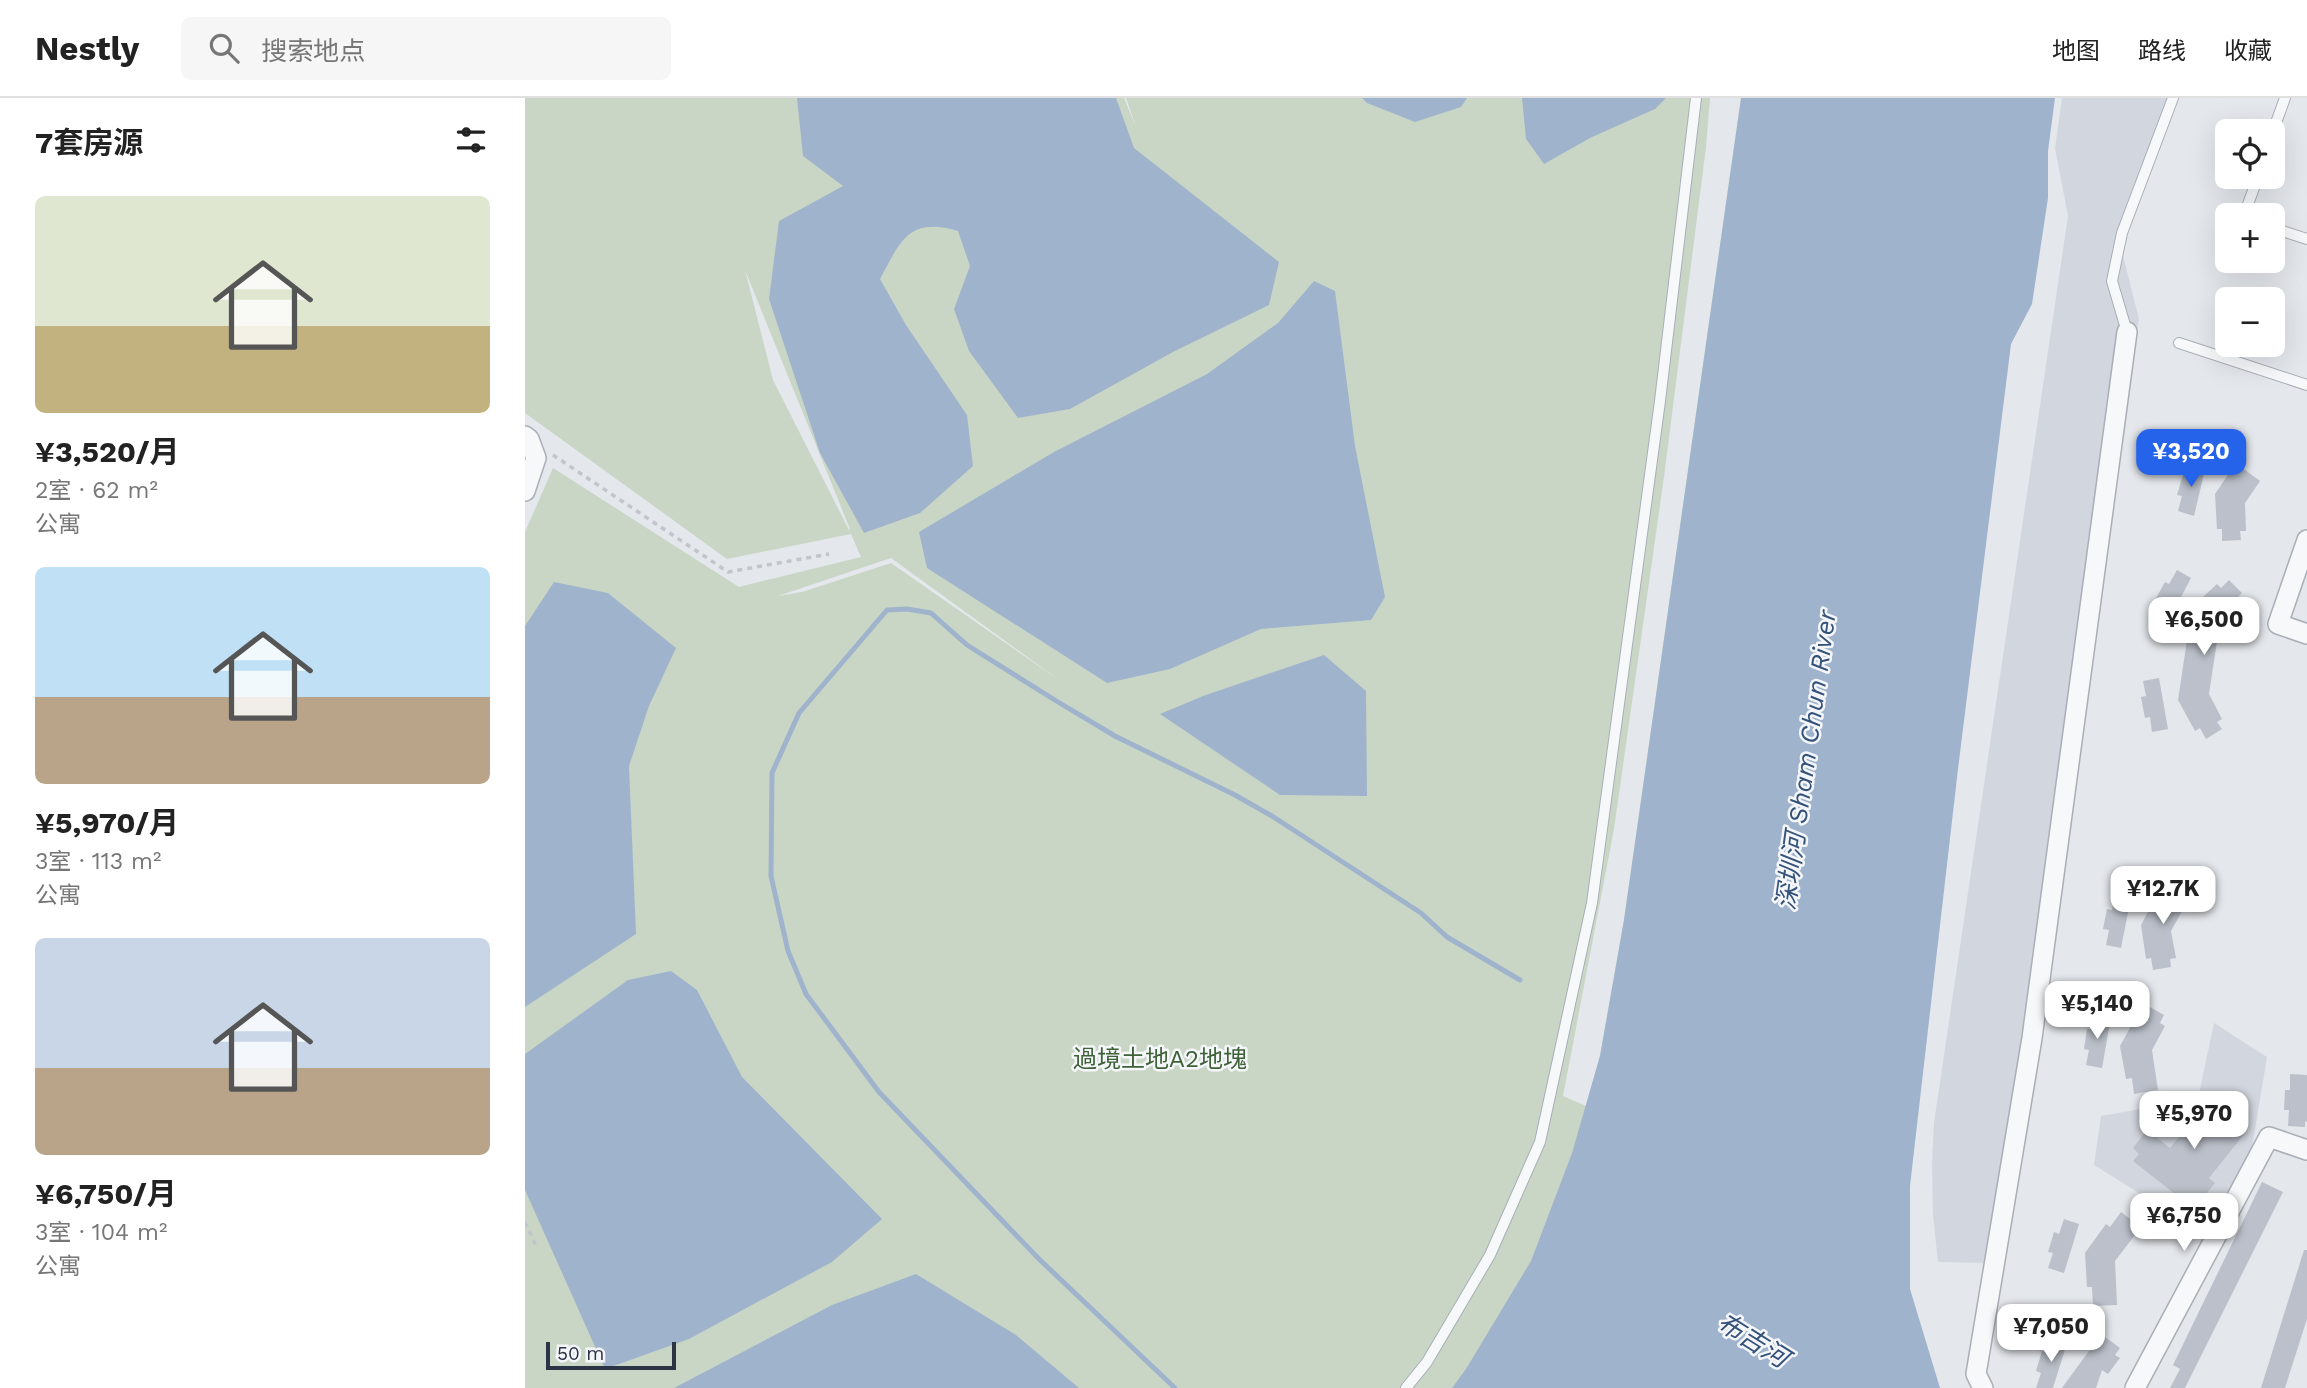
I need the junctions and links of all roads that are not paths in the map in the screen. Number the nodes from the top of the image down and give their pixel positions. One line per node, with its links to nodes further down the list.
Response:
1 (1696, 98): 15 (lane)
2 (2173, 98): 7 (lane)
3 (2285, 98): 4 (lane)
4 (2277, 119)
5 (2285, 232): 6 (lane)
6 (2307, 239)
7 (2127, 332): 16 (street)
8 (2179, 344): 9 (lane)
9 (2307, 385)
10 (527, 437): 11 (street)
11 (525, 491)
12 (2307, 540): 13 (street)
13 (2307, 634)
14 (2307, 1150): 17 (street)
15 (1406, 1388)
16 (1983, 1388)
17 (2135, 1388)

